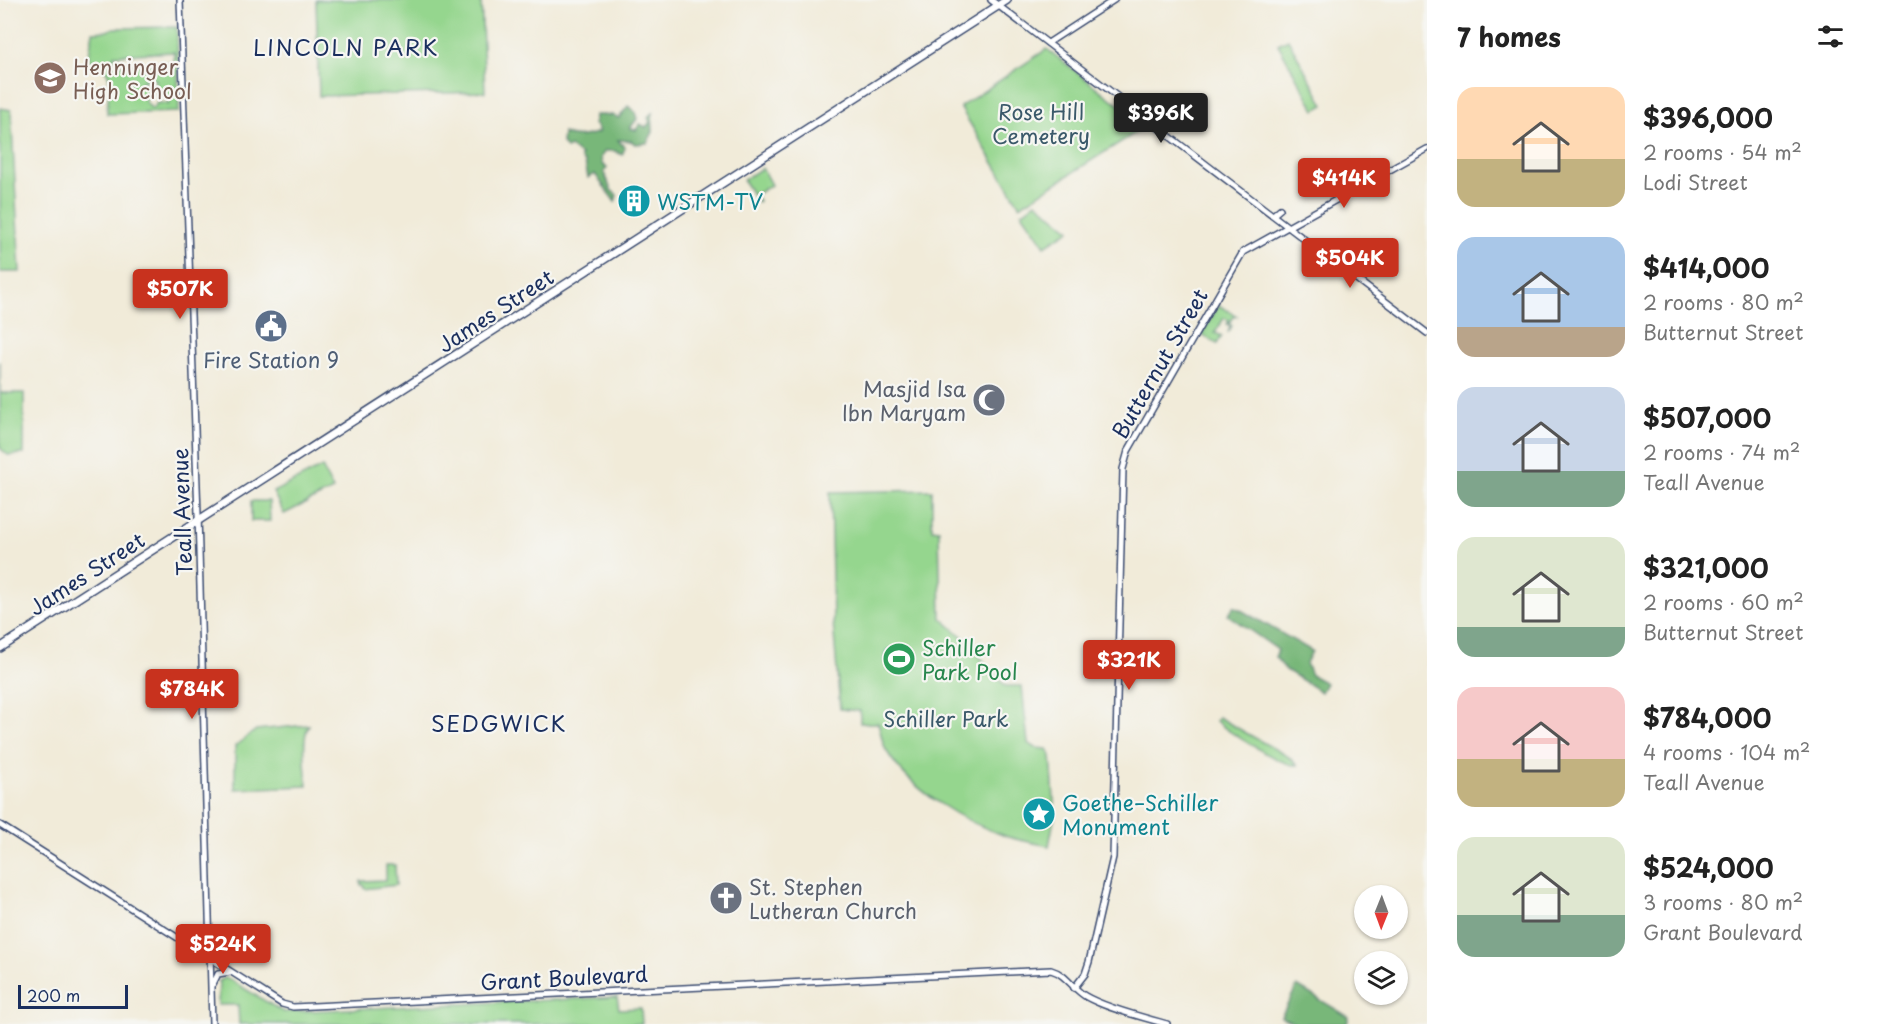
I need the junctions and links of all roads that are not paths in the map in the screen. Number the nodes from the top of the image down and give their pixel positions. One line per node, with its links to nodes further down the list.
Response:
1 (180, 0): 12 (street, Teall Avenue)
2 (991, 0): 5 (street)
3 (1007, 0): 5 (main road, James Street)
4 (1114, 0): 6 (street)
5 (999, 6): 6 (street); 12 (main road, James Street)
6 (1048, 43): 9 (street)
7 (1427, 149): 10 (street, Butternut Street)
8 (1280, 209): 9 (street)
9 (1273, 215): 10 (street)
10 (1288, 226): 11 (street); 19 (street, Butternut Street)
11 (1427, 333)
12 (198, 522): 13 (main road, James Street); 15 (street, Teall Avenue)
13 (0, 648)
14 (0, 825): 16 (street, Grant Boulevard)
15 (210, 931): 16 (street); 17 (street, Teall Avenue)
16 (185, 943): 17 (street, Grant Boulevard)
17 (211, 960): 18 (street, Grant Boulevard); 20 (street, Teall Avenue)
18 (231, 973): 19 (street, Grant Boulevard); 20 (street)
19 (1074, 988): 22 (street, Grant Boulevard)
20 (211, 992): 21 (street, Teall Avenue)
21 (212, 1024)
22 (1167, 1024)

